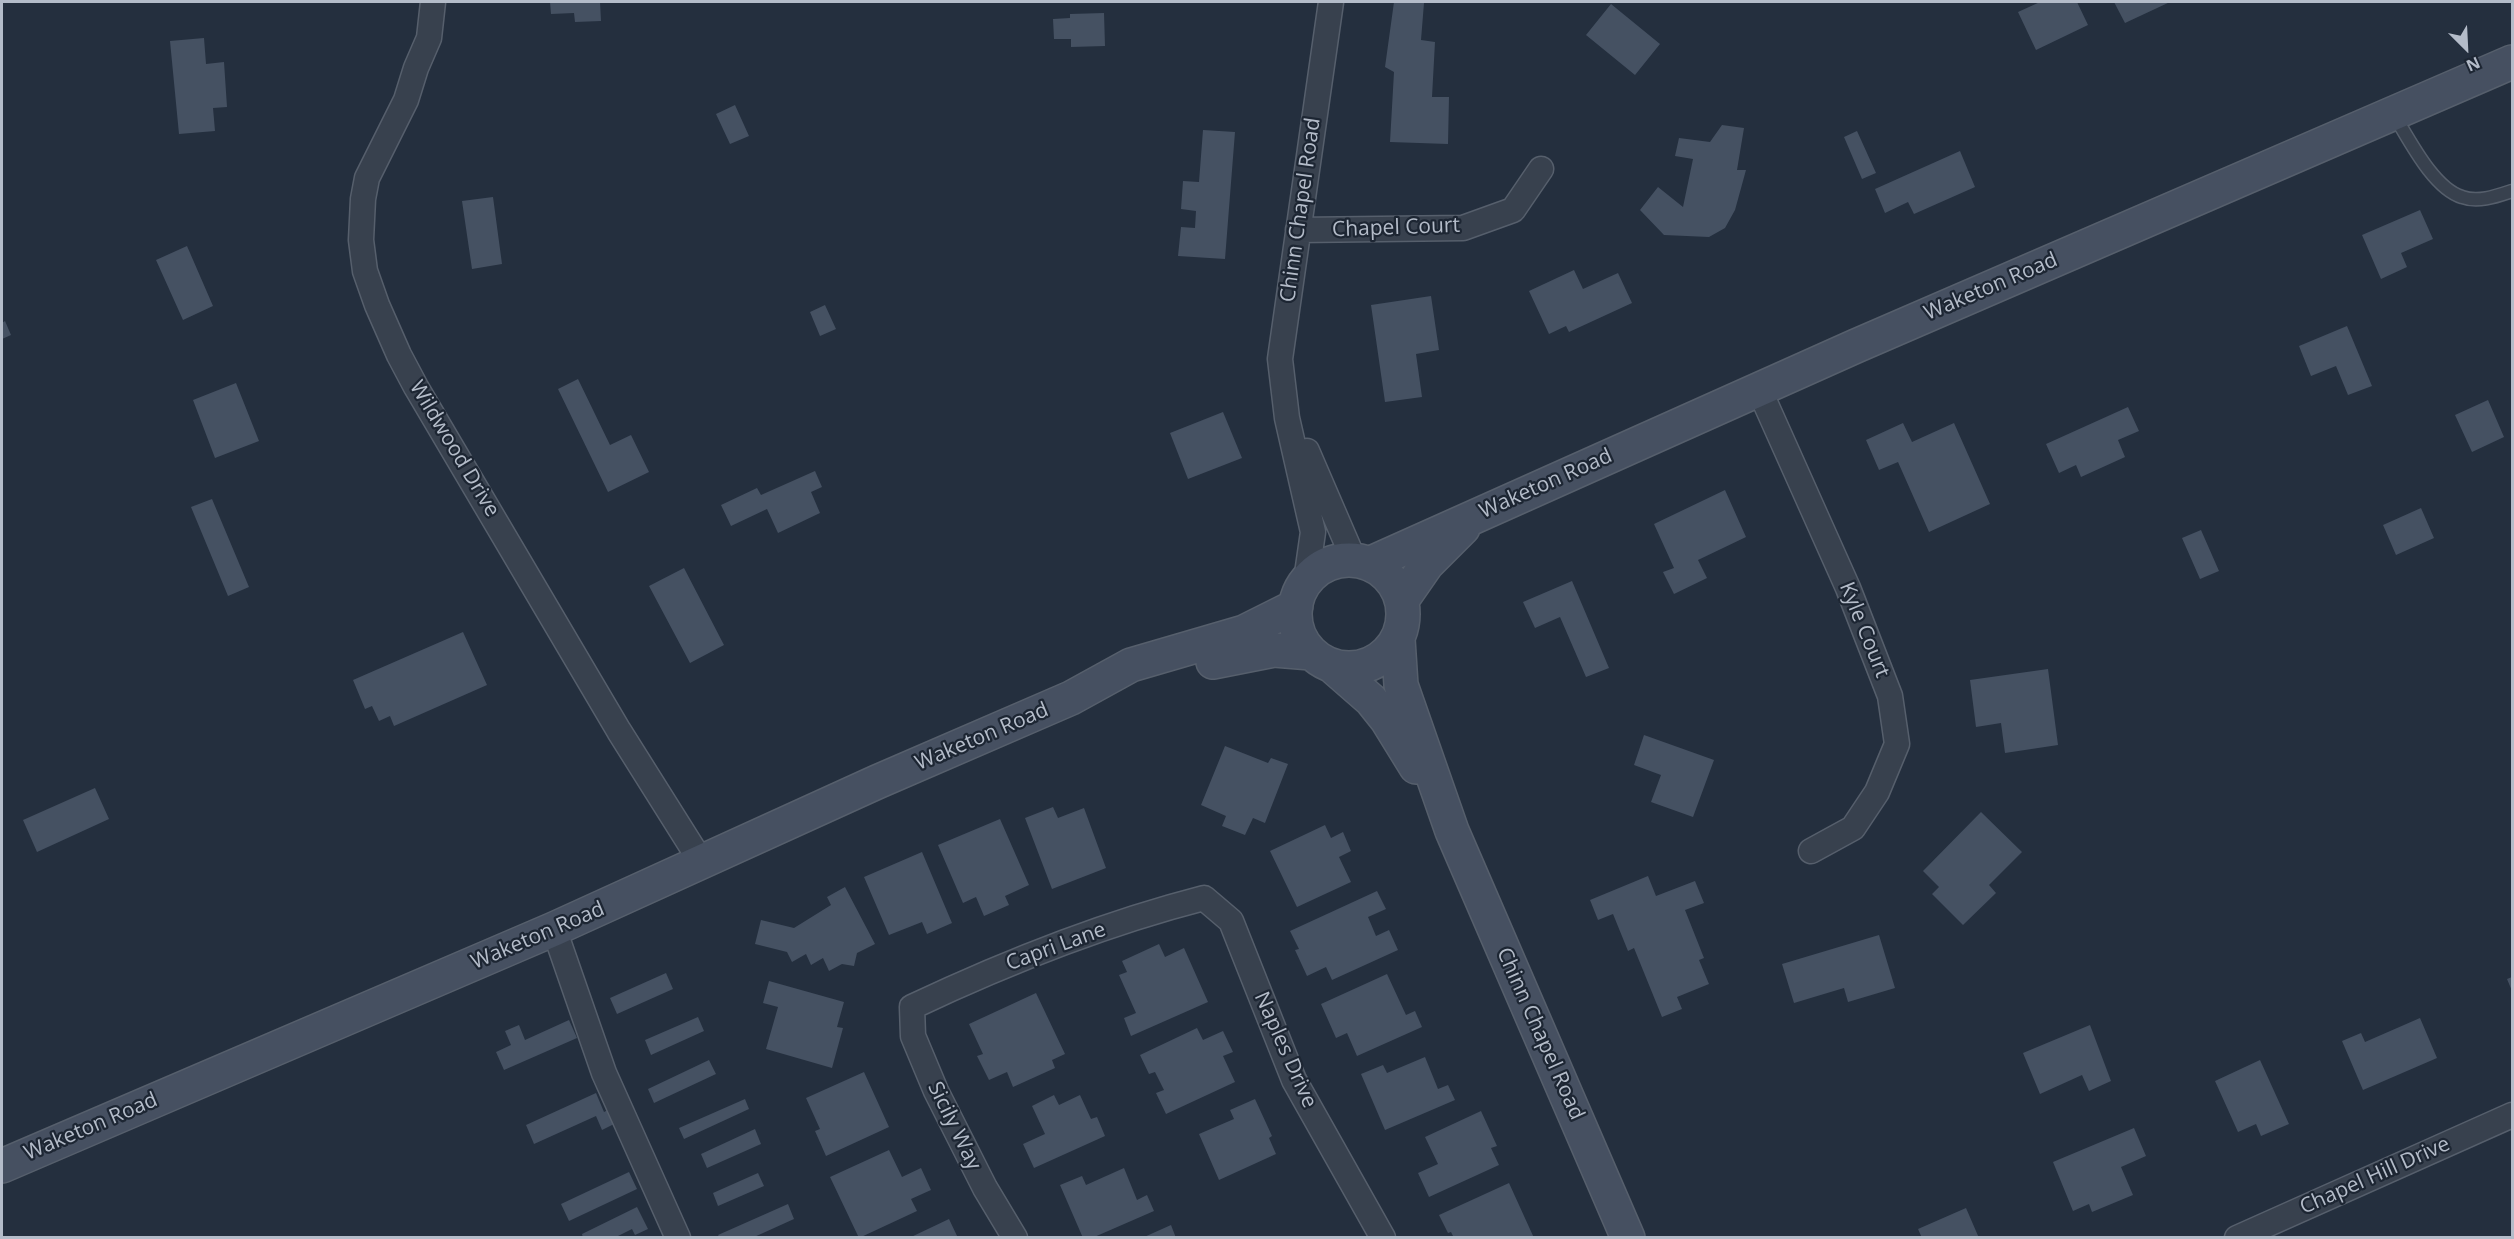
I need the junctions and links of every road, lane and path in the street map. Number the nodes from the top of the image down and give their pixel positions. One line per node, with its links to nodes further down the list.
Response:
1 (433, 2): 19 (street, Wildwood Drive)
2 (1331, 2): 7 (street, Chinn Chapel Road)
3 (2512, 62): 4 (street, Waketon Road)
4 (2393, 113): 6 (lane); 8 (street, Waketon Road)
5 (1541, 169): 7 (street, Chapel Court)
6 (2512, 191)
7 (1298, 230): 9 (street, Chinn Chapel Road)
8 (1759, 389): 10 (street, Waketon Road); 18 (street, Kyle Court)
9 (1287, 418): 11 (street, Chinn Chapel Road); 12 (street, Chinn Chapel Road)
10 (1472, 517): 11 (street, Waketon Road); 13 (street, Waketon Road)
11 (1361, 562): 12 (street); 13 (street)
12 (1301, 593): 15 (street); 16 (street, Waketon Road)
13 (1402, 600): 14 (street)
14 (1398, 639): 15 (street); 17 (street, Chinn Chapel Road)
15 (1322, 659): 16 (street, Waketon Road); 17 (street, Chinn Chapel Road)
16 (1071, 698): 19 (street, Waketon Road)
17 (1452, 831): 28 (street, Chinn Chapel Road)
18 (1811, 851)
19 (702, 863): 21 (street, Waketon Road)
20 (1204, 898): 22 (street, Capri Lane); 27 (street, Naples Drive)
21 (554, 929): 24 (street, Waketon Road); 25 (street)
22 (912, 1007): 26 (street, Sicily Way)
23 (2512, 1115): 29 (street, Chapel Hill Drive)
24 (2, 1166)
25 (678, 1238)
26 (1015, 1238)
27 (1383, 1238)
28 (1628, 1238)
29 (2238, 1238)

